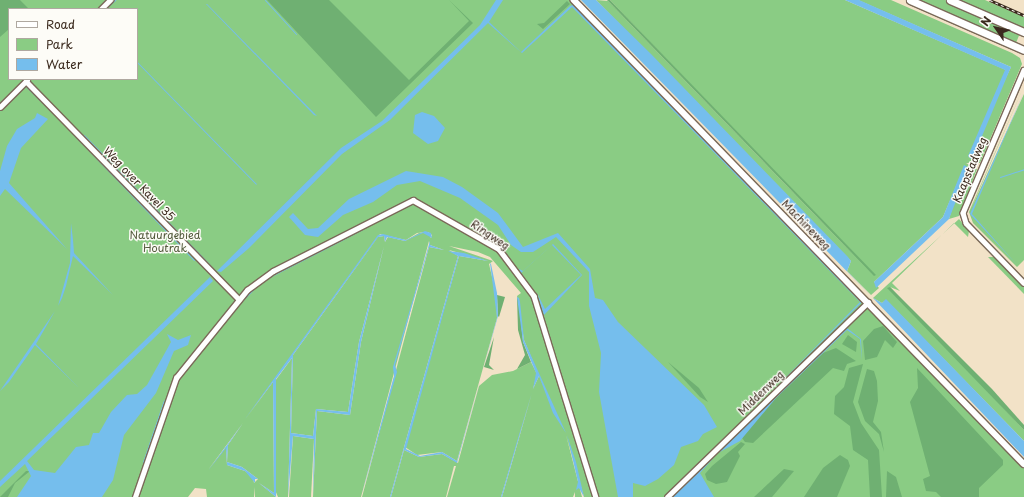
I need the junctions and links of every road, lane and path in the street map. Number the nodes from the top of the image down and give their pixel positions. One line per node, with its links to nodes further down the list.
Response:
1 (110, 0): 5 (street)
2 (574, 0): 13 (street, Machineweg)
3 (910, 0): 7 (main road)
4 (950, 0): 6 (main road)
5 (102, 8)
6 (1024, 32)
7 (1024, 50)
8 (1024, 70): 11 (street, Kaapstadweg)
9 (27, 80): 10 (street); 12 (street, Weg over Kavel 35)
10 (0, 106)
11 (1024, 283)
12 (239, 299): 15 (street, Ringweg); 16 (street, Ringweg)
13 (868, 302): 14 (street, Machineweg); 17 (street, Middenweg)
14 (1024, 464)
15 (134, 497)
16 (596, 497)
17 (667, 497)

